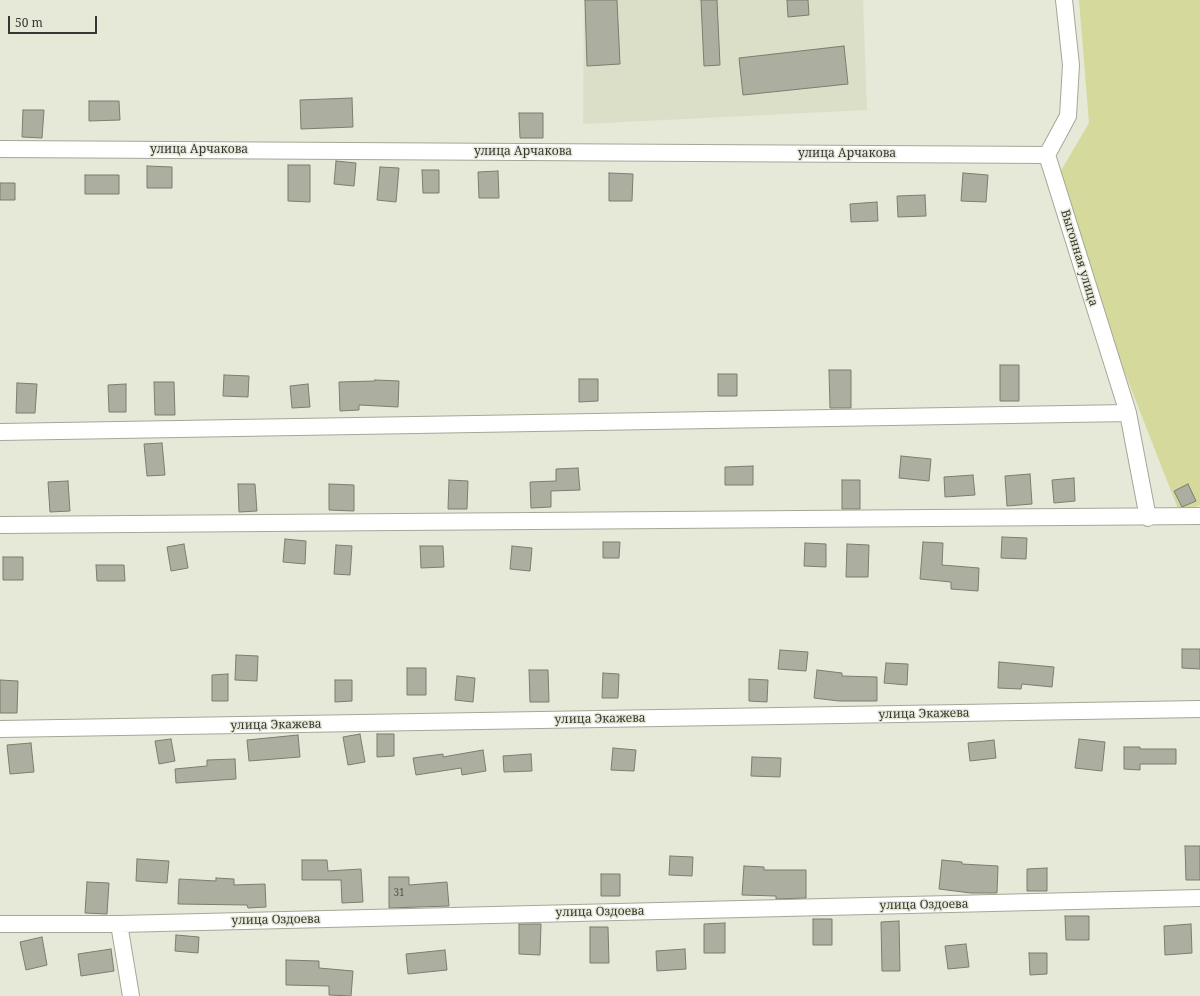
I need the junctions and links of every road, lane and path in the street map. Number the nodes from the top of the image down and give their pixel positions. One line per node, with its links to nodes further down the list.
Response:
1 (1064, 0): 3 (street)
2 (0, 149): 3 (street, улица Арчакова)
3 (1047, 155): 4 (street, Выгонная улица)
4 (1128, 413): 5 (street); 7 (street, Выгонная улица)
5 (0, 432)
6 (1200, 516): 7 (street)
7 (1148, 518): 8 (street)
8 (0, 525)
9 (1200, 709): 10 (street, улица Экажева)
10 (0, 729)
11 (1200, 898): 13 (street, улица Оздоева)
12 (0, 924): 13 (street, улица Оздоева)
13 (119, 924): 14 (street)
14 (131, 996)

